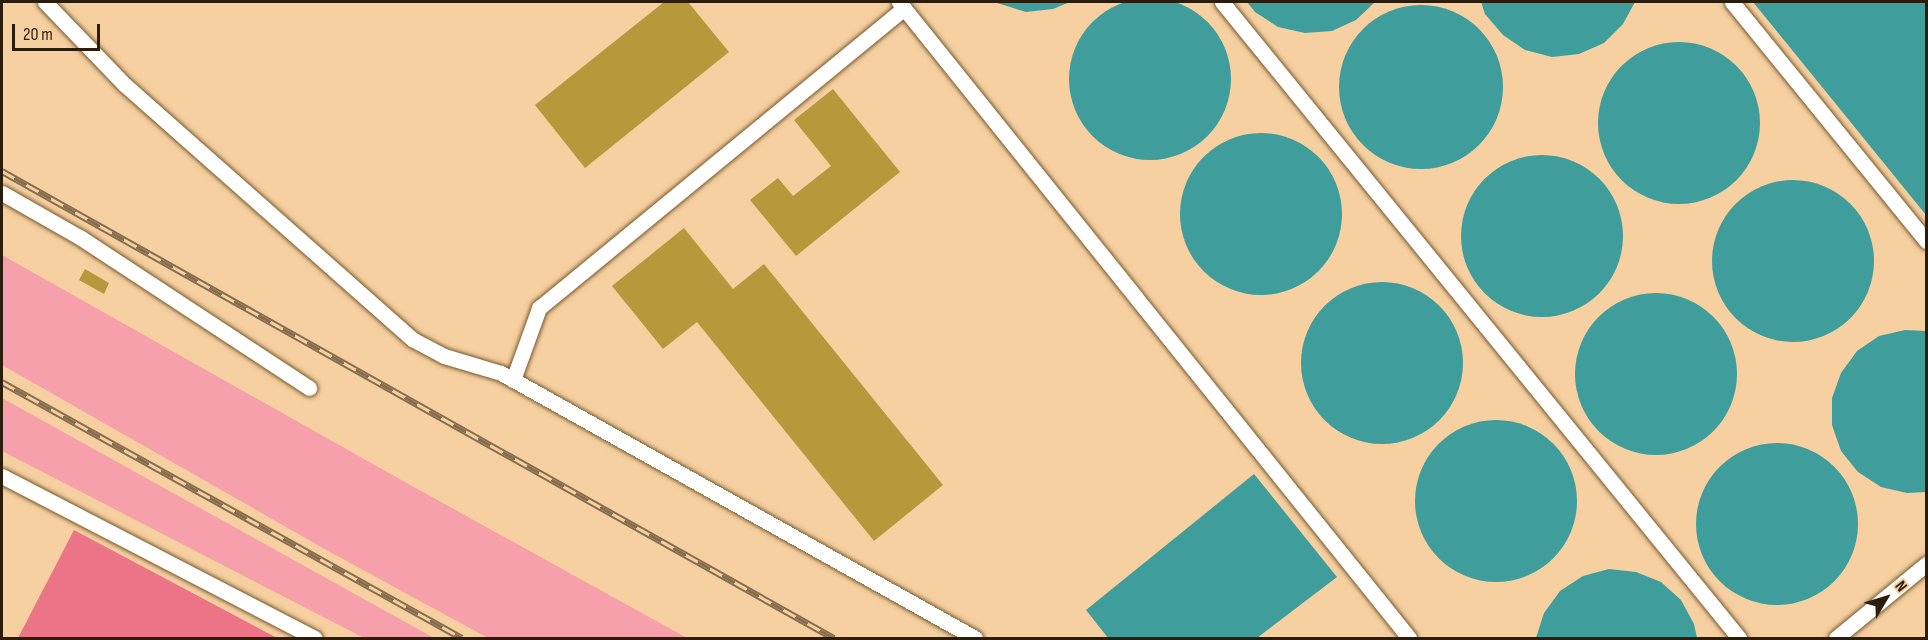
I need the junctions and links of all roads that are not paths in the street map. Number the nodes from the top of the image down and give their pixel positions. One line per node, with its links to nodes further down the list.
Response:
1 (45, 2): 7 (lane)
2 (1222, 2): 14 (lane)
3 (1732, 2): 6 (lane)
4 (902, 5): 7 (lane); 13 (lane)
5 (2, 193): 8 (lane)
6 (1926, 242)
7 (513, 380): 12 (lane)
8 (309, 388)
9 (2, 476): 11 (lane)
10 (1926, 564): 15 (lane)
11 (314, 639)
12 (975, 639)
13 (1409, 639)
14 (1739, 639)
15 (1836, 639)

